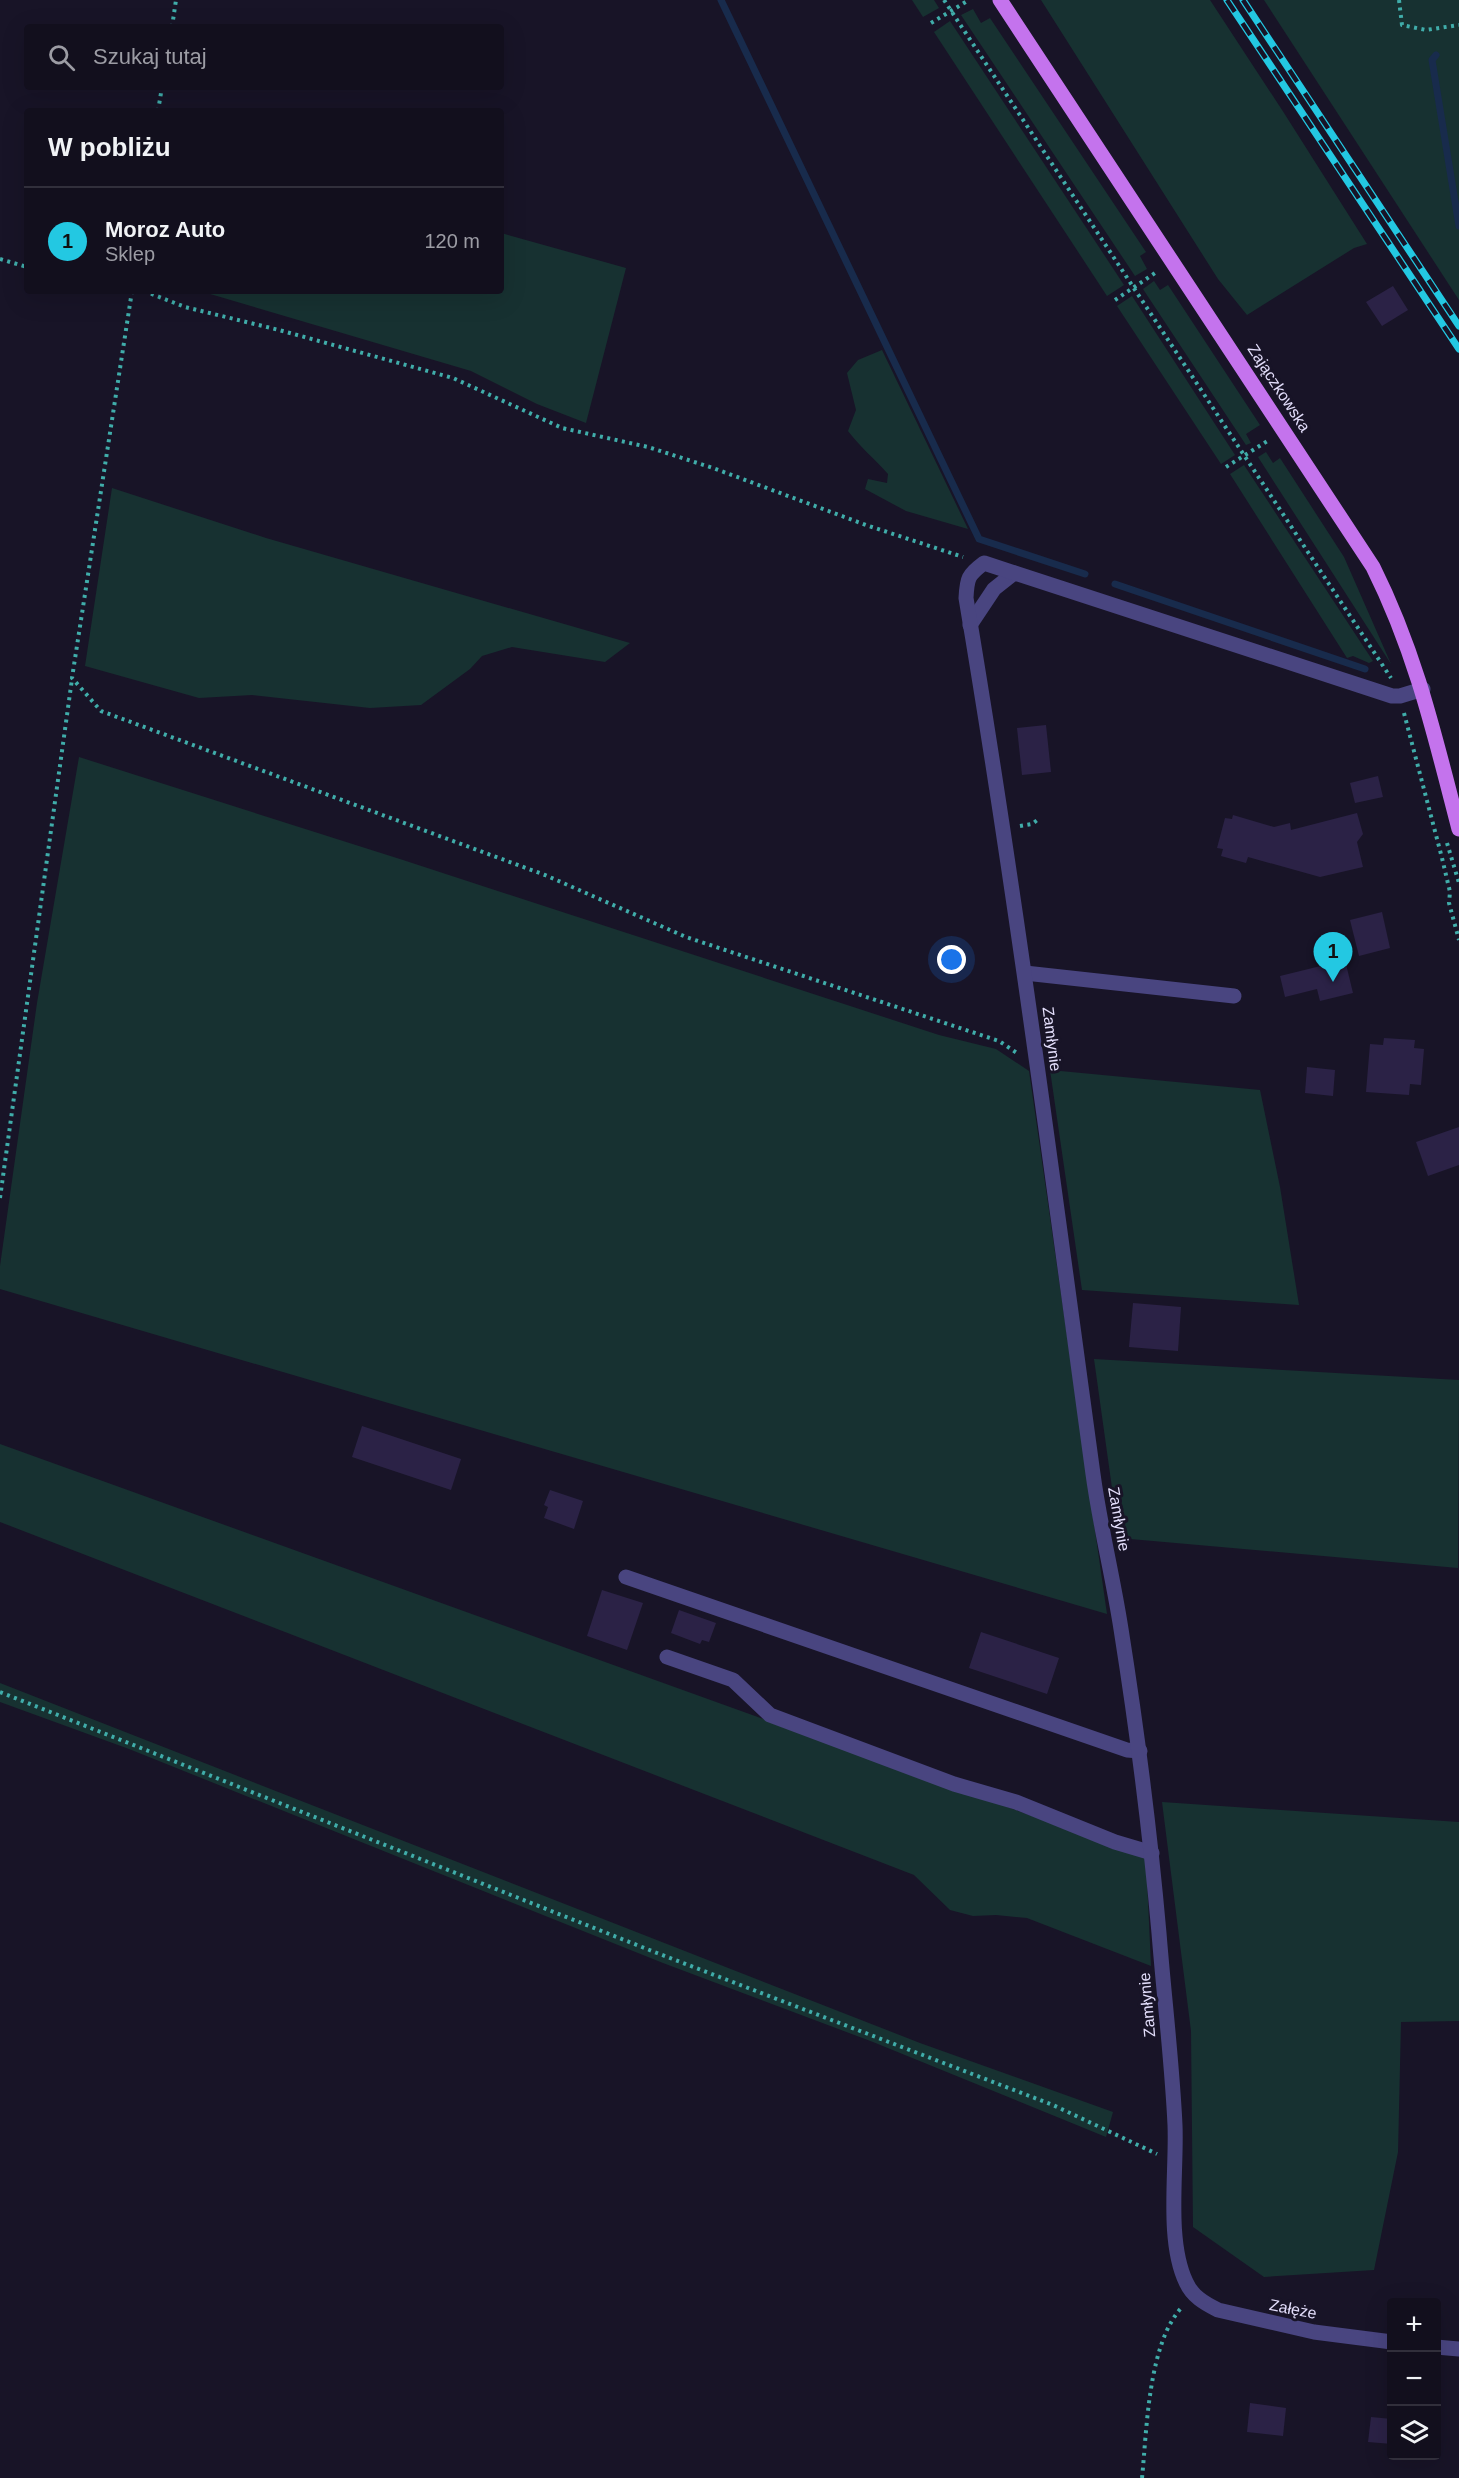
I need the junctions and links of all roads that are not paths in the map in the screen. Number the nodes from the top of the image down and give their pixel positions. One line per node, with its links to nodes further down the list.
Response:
1 (1000, 0): 4 (main road, Zajączkowska)
2 (1014, 573): 3 (street); 3 (street, Zamłynie); 4 (street)
3 (970, 625): 6 (street, Zamłynie)
4 (1423, 689): 5 (main road, Zajączkowska)
5 (1459, 829)
6 (1025, 973): 7 (street); 10 (street, Zamłynie)
7 (1234, 996)
8 (626, 1577): 10 (street)
9 (668, 1657): 11 (street)
10 (1140, 1751): 11 (street, Zamłynie)
11 (1152, 1853): 12 (street, Zamłynie)
12 (1194, 2294): 13 (street, Załęże)
13 (1387, 2341)
14 (1441, 2347): 15 (street)
15 (1459, 2349)

